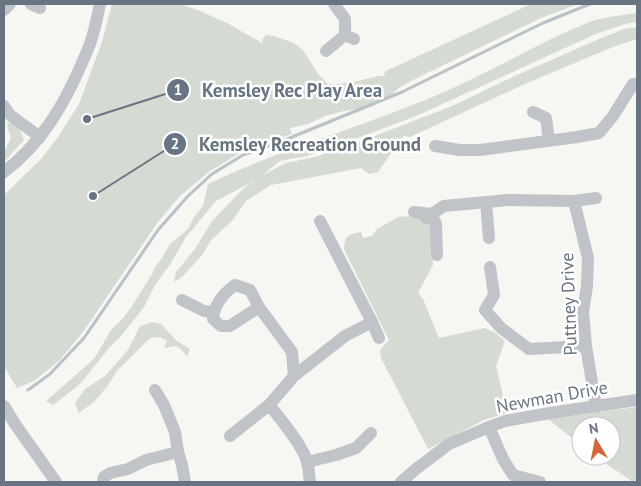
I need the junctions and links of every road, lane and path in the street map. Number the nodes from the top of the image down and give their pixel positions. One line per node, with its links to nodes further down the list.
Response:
1 (10, 4): 4 (street)
2 (100, 4): 9 (street)
3 (334, 4): 5 (street)
4 (4, 10)
5 (326, 51)
6 (637, 84): 10 (street)
7 (4, 106): 9 (street)
8 (533, 112): 10 (street)
9 (40, 137): 12 (street)
10 (549, 140): 11 (street)
11 (434, 146)
12 (4, 172)
13 (596, 198): 14 (street)
14 (574, 201): 15 (street); 27 (street, Puttney Drive)
15 (486, 202): 17 (street); 19 (street)
16 (414, 212): 17 (street)
17 (428, 216): 20 (street)
18 (320, 221): 25 (street)
19 (489, 238)
20 (437, 255)
21 (490, 267): 27 (street)
22 (182, 300): 24 (street)
23 (259, 307): 24 (street); 24 (street); 28 (street)
24 (214, 312)
25 (372, 322): 26 (street); 28 (street)
26 (379, 338)
27 (586, 346): 33 (street, Puttney Drive)
28 (294, 376): 31 (street)
29 (155, 390): 37 (street)
30 (637, 400): 33 (street, Newman Drive)
31 (269, 405): 36 (street); 38 (street)
32 (4, 406): 40 (street)
33 (596, 407): 34 (street, Newman Drive)
34 (488, 427): 39 (street); 44 (street, Newman Drive)
35 (371, 433): 38 (street)
36 (230, 436)
37 (178, 452): 41 (street); 42 (street)
38 (307, 462): 43 (street)
39 (545, 481)
40 (56, 482)
41 (103, 482)
42 (185, 482)
43 (310, 482)
44 (401, 482)

